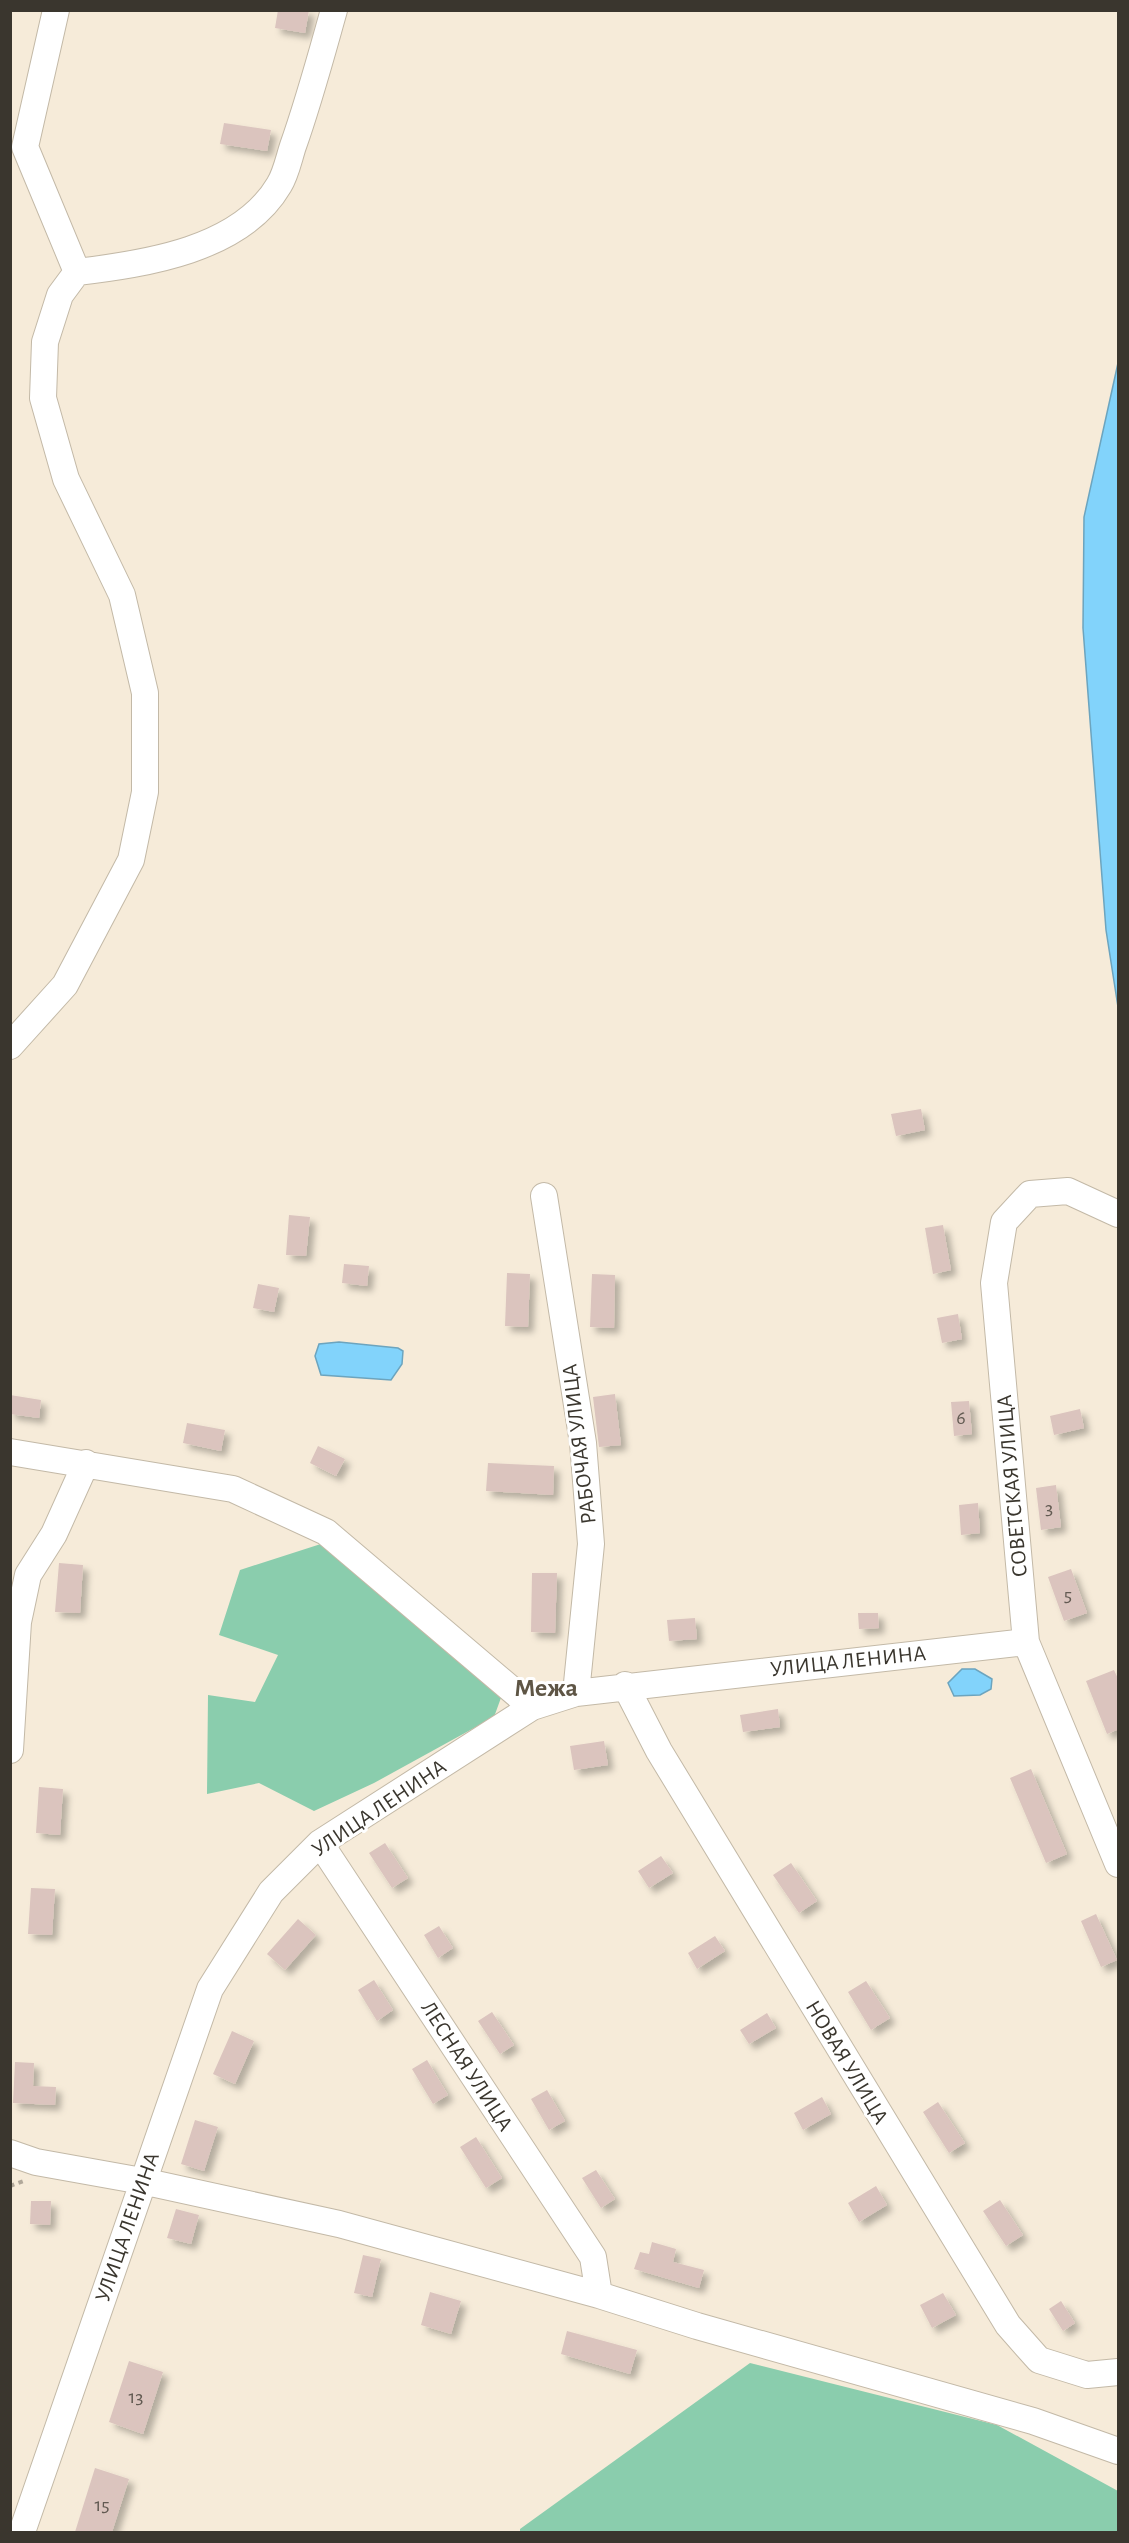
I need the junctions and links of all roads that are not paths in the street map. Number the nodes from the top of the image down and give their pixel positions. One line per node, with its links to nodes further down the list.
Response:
1 (56, 10): 3 (street)
2 (333, 10): 3 (street)
3 (77, 272): 4 (street)
4 (10, 1046)
5 (544, 1196): 11 (street, РАБОЧАЯ УЛИЦА)
6 (1119, 1214): 9 (street, СОВЕТСКАЯ УЛИЦА)
7 (10, 1452): 8 (street)
8 (86, 1463): 12 (street); 13 (street)
9 (1026, 1642): 10 (street, УЛИЦА ЛЕНИНА); 15 (street, СОВЕТСКАЯ УЛИЦА)
10 (626, 1685): 11 (street, УЛИЦА ЛЕНИНА); 19 (street, НОВАЯ УЛИЦА)
11 (576, 1693): 12 (street, УЛИЦА ЛЕНИНА)
12 (532, 1707): 14 (street, УЛИЦА ЛЕНИНА)
13 (10, 1750)
14 (320, 1843): 17 (street, УЛИЦА ЛЕНИНА); 18 (street, ЛЕСНАЯ УЛИЦА)
15 (1119, 1864)
16 (10, 2153): 17 (street)
17 (142, 2181): 18 (street); 21 (street, УЛИЦА ЛЕНИНА)
18 (599, 2295): 20 (street)
19 (1119, 2372)
20 (1119, 2451)
21 (22, 2532)

